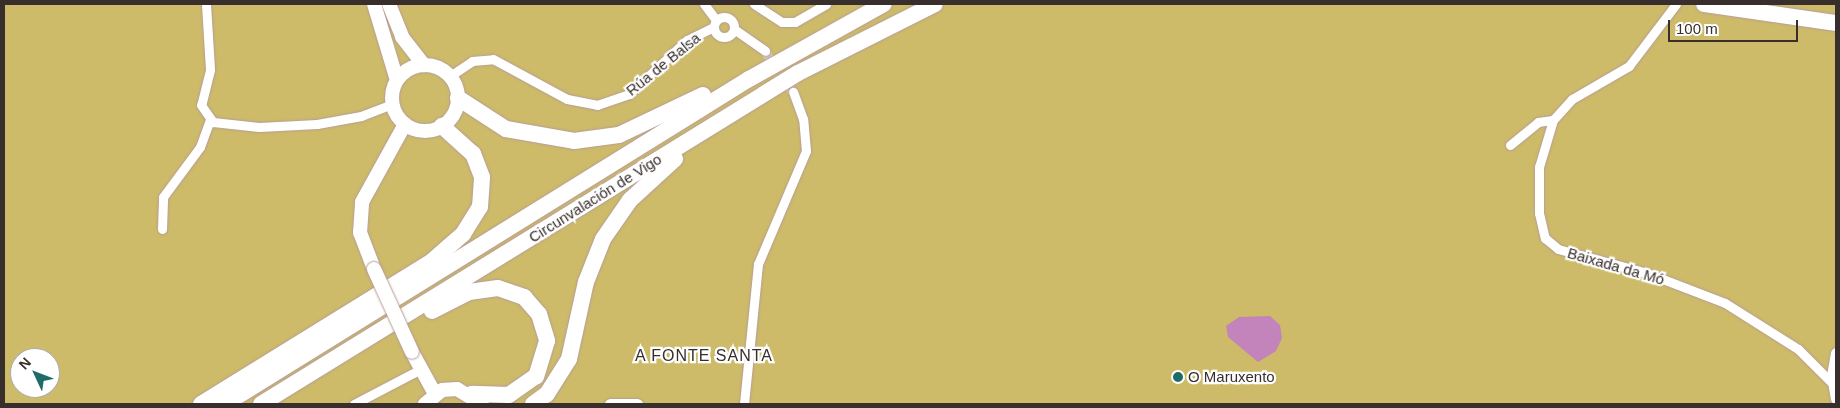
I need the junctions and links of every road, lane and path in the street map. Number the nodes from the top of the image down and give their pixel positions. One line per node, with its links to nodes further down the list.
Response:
1 (206, 4): 22 (street)
2 (374, 4): 18 (main road)
3 (389, 4): 16 (main road)
4 (704, 4): 11 (street)
5 (754, 4): 6 (street)
6 (826, 4)
7 (884, 4): 14 (highway, Circunvalación de Vigo)
8 (935, 4): 26 (highway, Circunvalación de Vigo)
9 (1676, 4): 23 (street, Baixada da Mó)
10 (1704, 4): 12 (highway)
11 (715, 23): 13 (street); 13 (street); 17 (street, Rúa de Balsa)
12 (1836, 23)
13 (734, 29): 15 (street)
14 (827, 33): 20 (highway); 37 (highway, Circunvalación de Vigo)
15 (765, 51)
16 (424, 65): 17 (main road); 18 (main road)
17 (450, 76): 20 (main road)
18 (397, 80): 21 (main road)
19 (793, 92): 43 (street)
20 (458, 98): 25 (main road)
21 (392, 104): 22 (street); 24 (main road)
22 (210, 120): 28 (street)
23 (1553, 120): 27 (street); 32 (street, Baixada da Mó)
24 (405, 124): 25 (main road); 30 (main road, bridge)
25 (442, 126): 36 (highway)
26 (698, 135): 31 (highway, Circunvalación de Vigo); 40 (highway)
27 (1510, 145)
28 (162, 229)
29 (1836, 353): 32 (street)
30 (421, 369): 33 (main road); 39 (street)
31 (309, 375): 34 (highway); 38 (highway, Circunvalación de Vigo)
32 (1833, 384): 35 (street)
33 (430, 399): 34 (main road)
34 (477, 399)
35 (1836, 399)
36 (201, 404)
37 (225, 404)
38 (262, 404)
39 (354, 404)
40 (533, 404)
41 (610, 404): 42 (street)
42 (636, 404)
43 (744, 404)

